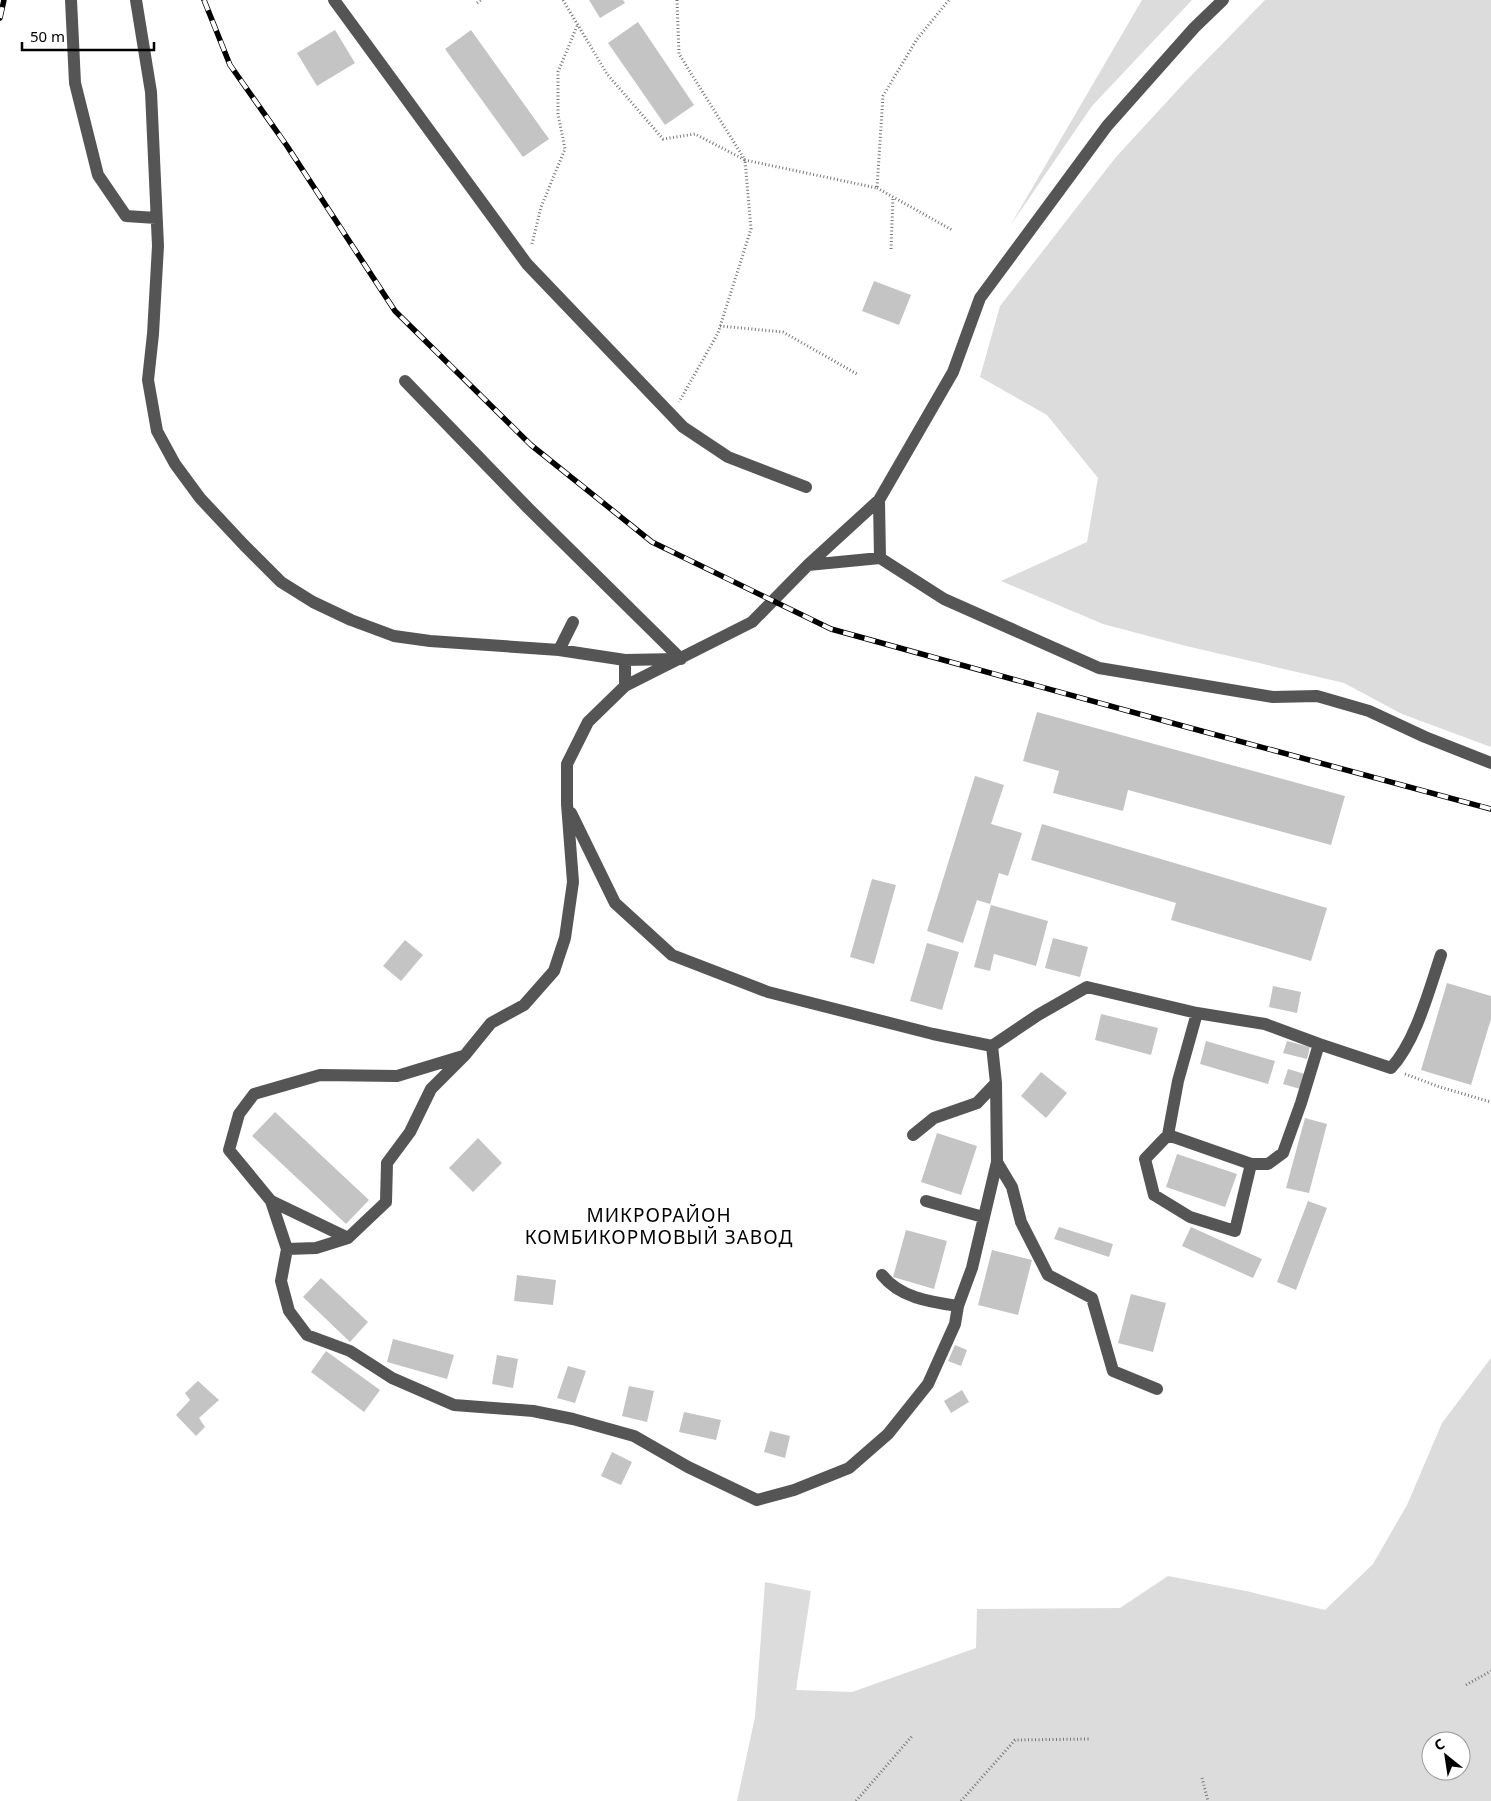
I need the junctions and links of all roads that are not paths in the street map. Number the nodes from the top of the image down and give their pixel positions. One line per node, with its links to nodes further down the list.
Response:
1 (71, 0): 5 (street)
2 (136, 0): 5 (street)
3 (334, 0): 7 (street)
4 (1223, 0): 8 (street)
5 (156, 218): 12 (street)
6 (405, 381): 13 (street)
7 (806, 487)
8 (879, 500): 9 (street); 10 (street)
9 (880, 558): 10 (street); 16 (street)
10 (808, 565): 13 (street)
11 (573, 622): 12 (street)
12 (559, 650): 14 (street)
13 (681, 659): 14 (street); 15 (street)
14 (624, 660): 15 (street)
15 (625, 686): 17 (street)
16 (1491, 763)
17 (566, 804): 21 (street); 22 (street)
18 (1441, 955): 20 (street)
19 (1197, 1013): 20 (street); 21 (street); 25 (street)
20 (1319, 1044): 27 (street)
21 (992, 1046): 23 (street)
22 (465, 1055): 28 (street); 31 (street)
23 (996, 1083): 24 (street); 26 (street)
24 (913, 1135)
25 (1168, 1135): 27 (street); 27 (street)
26 (998, 1162): 30 (street); 35 (street)
27 (1251, 1164)
28 (270, 1201): 31 (street); 32 (street)
29 (926, 1201): 30 (street)
30 (984, 1217): 34 (street)
31 (348, 1238): 32 (street)
32 (287, 1249): 34 (street)
33 (882, 1275): 34 (street)
34 (958, 1306)
35 (1157, 1389)

